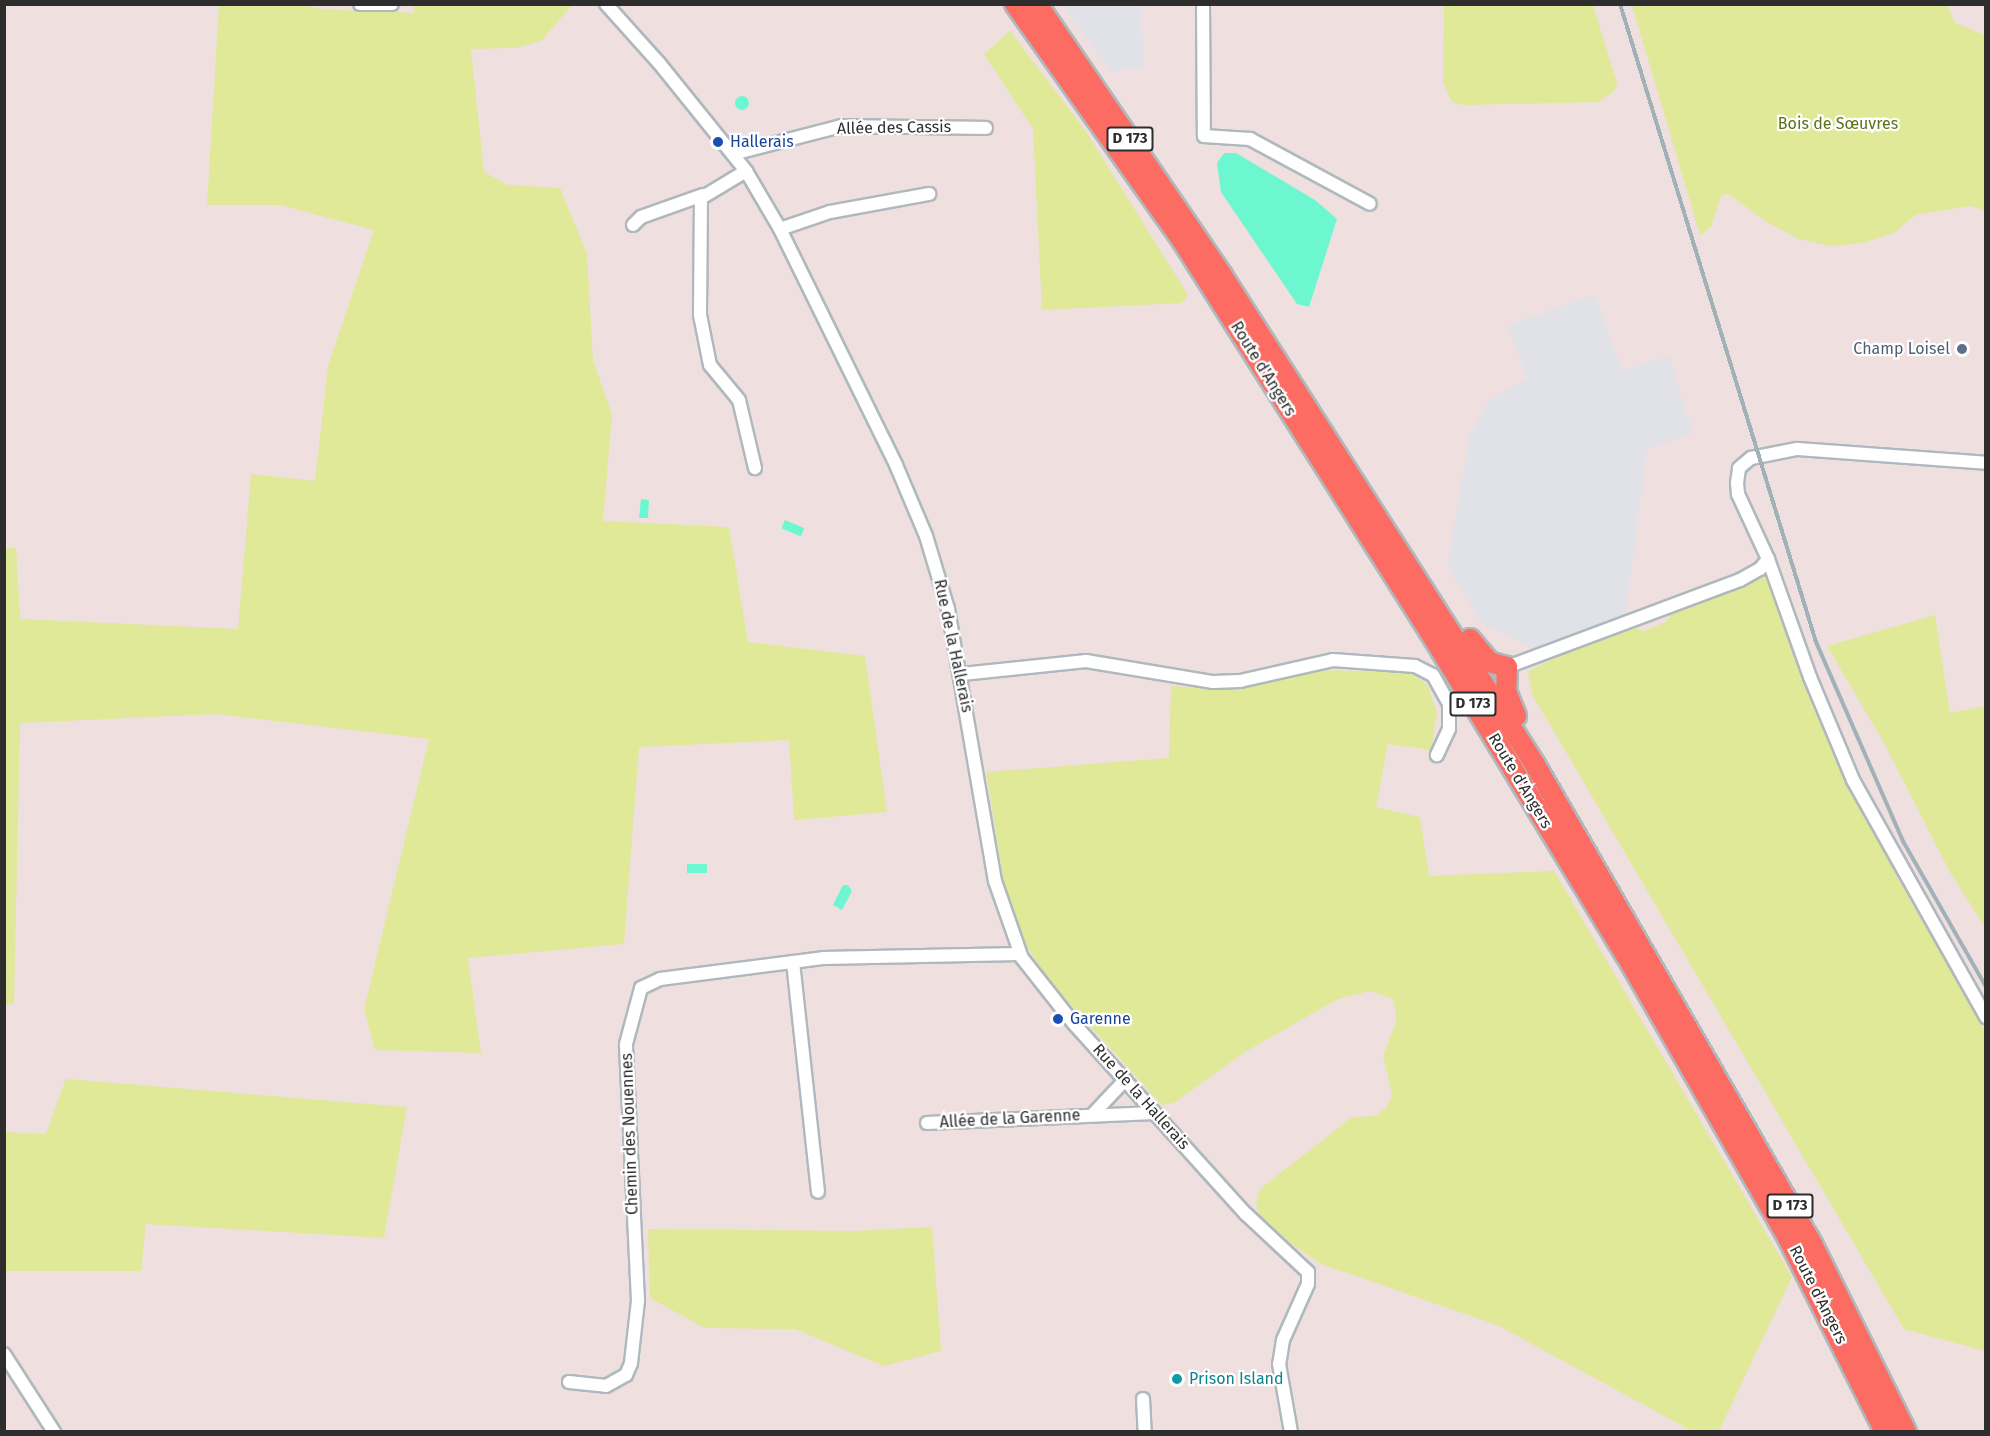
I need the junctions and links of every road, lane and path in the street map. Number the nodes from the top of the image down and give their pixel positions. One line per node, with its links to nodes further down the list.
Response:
1 (360, 4): 2 (street)
2 (392, 4)
3 (606, 4): 10 (street, Rue de la Hallerais)
4 (1015, 4): 40 (highway, Route d'Angers / D 173)
5 (1036, 4): 8 (highway, Route d'Angers / D 173)
6 (1047, 4): 8 (highway)
7 (1203, 4): 14 (street)
8 (1062, 39): 19 (highway, Route d'Angers / D 173)
9 (986, 128): 10 (street, Allée des Cassis)
10 (733, 154): 11 (street, Rue de la Hallerais)
11 (746, 171): 13 (street); 16 (street, Rue de la Hallerais)
12 (929, 194): 16 (street)
13 (703, 195): 15 (street); 18 (street)
14 (1370, 204)
15 (633, 225)
16 (780, 229): 22 (street, Rue de la Hallerais)
17 (1986, 463): 20 (street)
18 (755, 468)
19 (1405, 556): 21 (highway); 24 (highway, Route d'Angers / D 173)
20 (1768, 559): 21 (street); 27 (street)
21 (1506, 667): 24 (highway)
22 (962, 674): 23 (street); 25 (street, Rue de la Hallerais)
23 (1437, 755)
24 (1534, 763): 33 (highway, Route d'Angers / D 173)
25 (1019, 954): 26 (street, Chemin des Nouennes); 28 (street, Rue de la Hallerais)
26 (793, 962): 32 (street); 35 (street, Chemin des Nouennes)
27 (1986, 1017)
28 (1125, 1080): 29 (street, Rue de la Hallerais); 30 (street, Allée de la Garenne)
29 (1155, 1113): 30 (street, Allée de la Garenne); 39 (street, Rue de la Hallerais)
30 (1093, 1114): 31 (street, Allée de la Garenne)
31 (927, 1123)
32 (818, 1192)
33 (1858, 1332): 41 (highway, Route d'Angers / D 173); 42 (highway)
34 (4, 1354): 37 (street)
35 (569, 1382)
36 (1143, 1399): 38 (street)
37 (54, 1431)
38 (1145, 1431)
39 (1291, 1431)
40 (1885, 1431)
41 (1906, 1431)
42 (1920, 1431)

